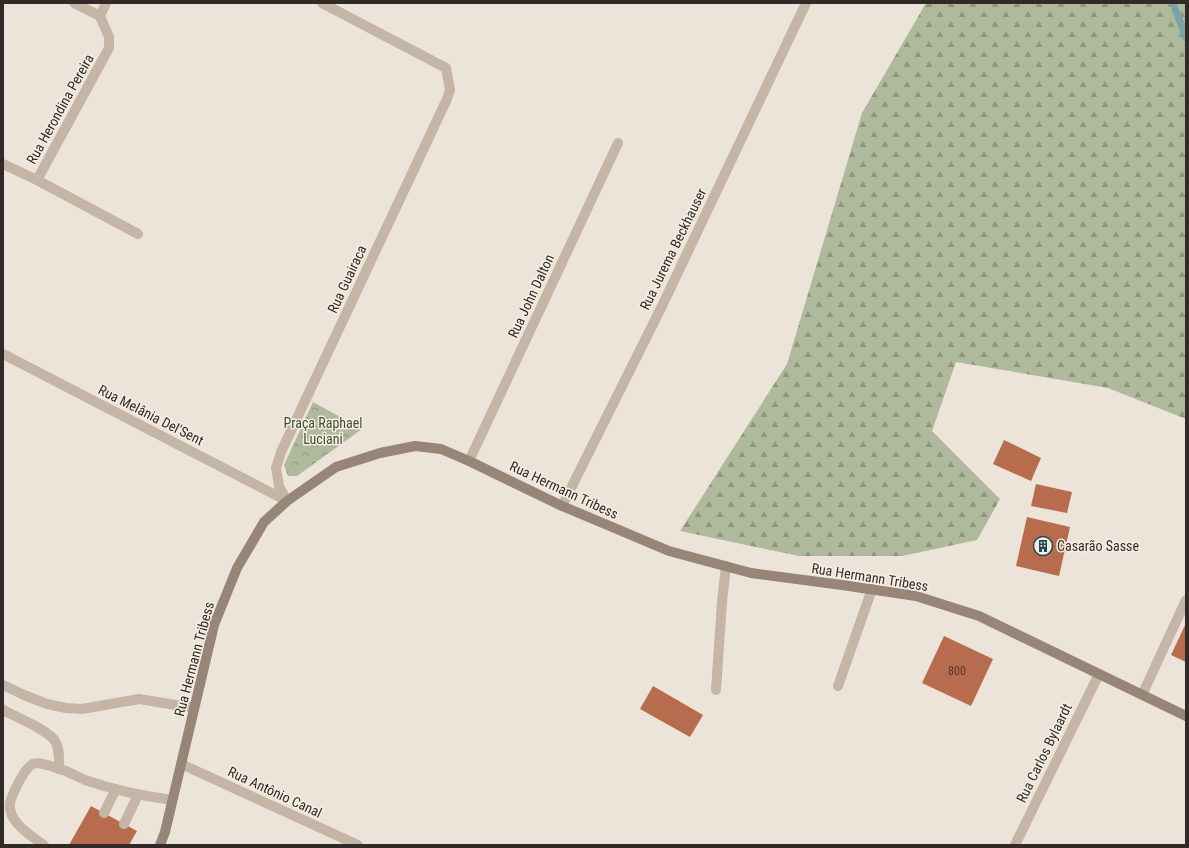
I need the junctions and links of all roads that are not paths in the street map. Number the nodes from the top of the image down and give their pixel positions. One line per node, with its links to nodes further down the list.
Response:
1 (74, 3): 5 (street)
2 (106, 3): 5 (street)
3 (322, 3): 12 (street, Rua Guairaca)
4 (806, 3): 13 (street, Rua Jurema Beckhauser)
5 (100, 16): 8 (street, Rua Herondina Pereira)
6 (618, 143): 11 (street, Rua John Dalton)
7 (3, 164): 8 (street, Rua Herondina Pereira)
8 (37, 180): 9 (street)
9 (138, 234)
10 (3, 354): 12 (street, Rua Melânia Del'Sent)
11 (469, 461): 12 (main road, Rua Hermann Tribess); 13 (main road, Rua Hermann Tribess)
12 (287, 501): 22 (main road, Rua Hermann Tribess)
13 (562, 506): 14 (main road, Rua Hermann Tribess)
14 (726, 566): 15 (main road, Rua Hermann Tribess); 20 (street)
15 (872, 589): 17 (main road, Rua Hermann Tribess); 19 (street)
16 (1186, 600): 21 (street)
17 (1099, 674): 21 (main road, Rua Hermann Tribess); 35 (street, Rua Carlos Bylaardt)
18 (3, 686): 22 (street)
19 (838, 686)
20 (716, 690)
21 (1142, 695): 24 (main road, Rua Hermann Tribess)
22 (194, 708): 25 (main road, Rua Hermann Tribess)
23 (3, 710): 26 (street)
24 (1186, 716)
25 (181, 764): 29 (main road, Rua Hermann Tribess); 34 (street, Rua Antônio Canal)
26 (59, 769): 27 (street); 32 (street)
27 (116, 789): 28 (street); 30 (street)
28 (138, 795): 29 (street); 31 (street)
29 (172, 800): 33 (main road, Rua Hermann Tribess)
30 (104, 813)
31 (124, 824)
32 (44, 845)
33 (160, 845)
34 (358, 845)
35 (1015, 845)

